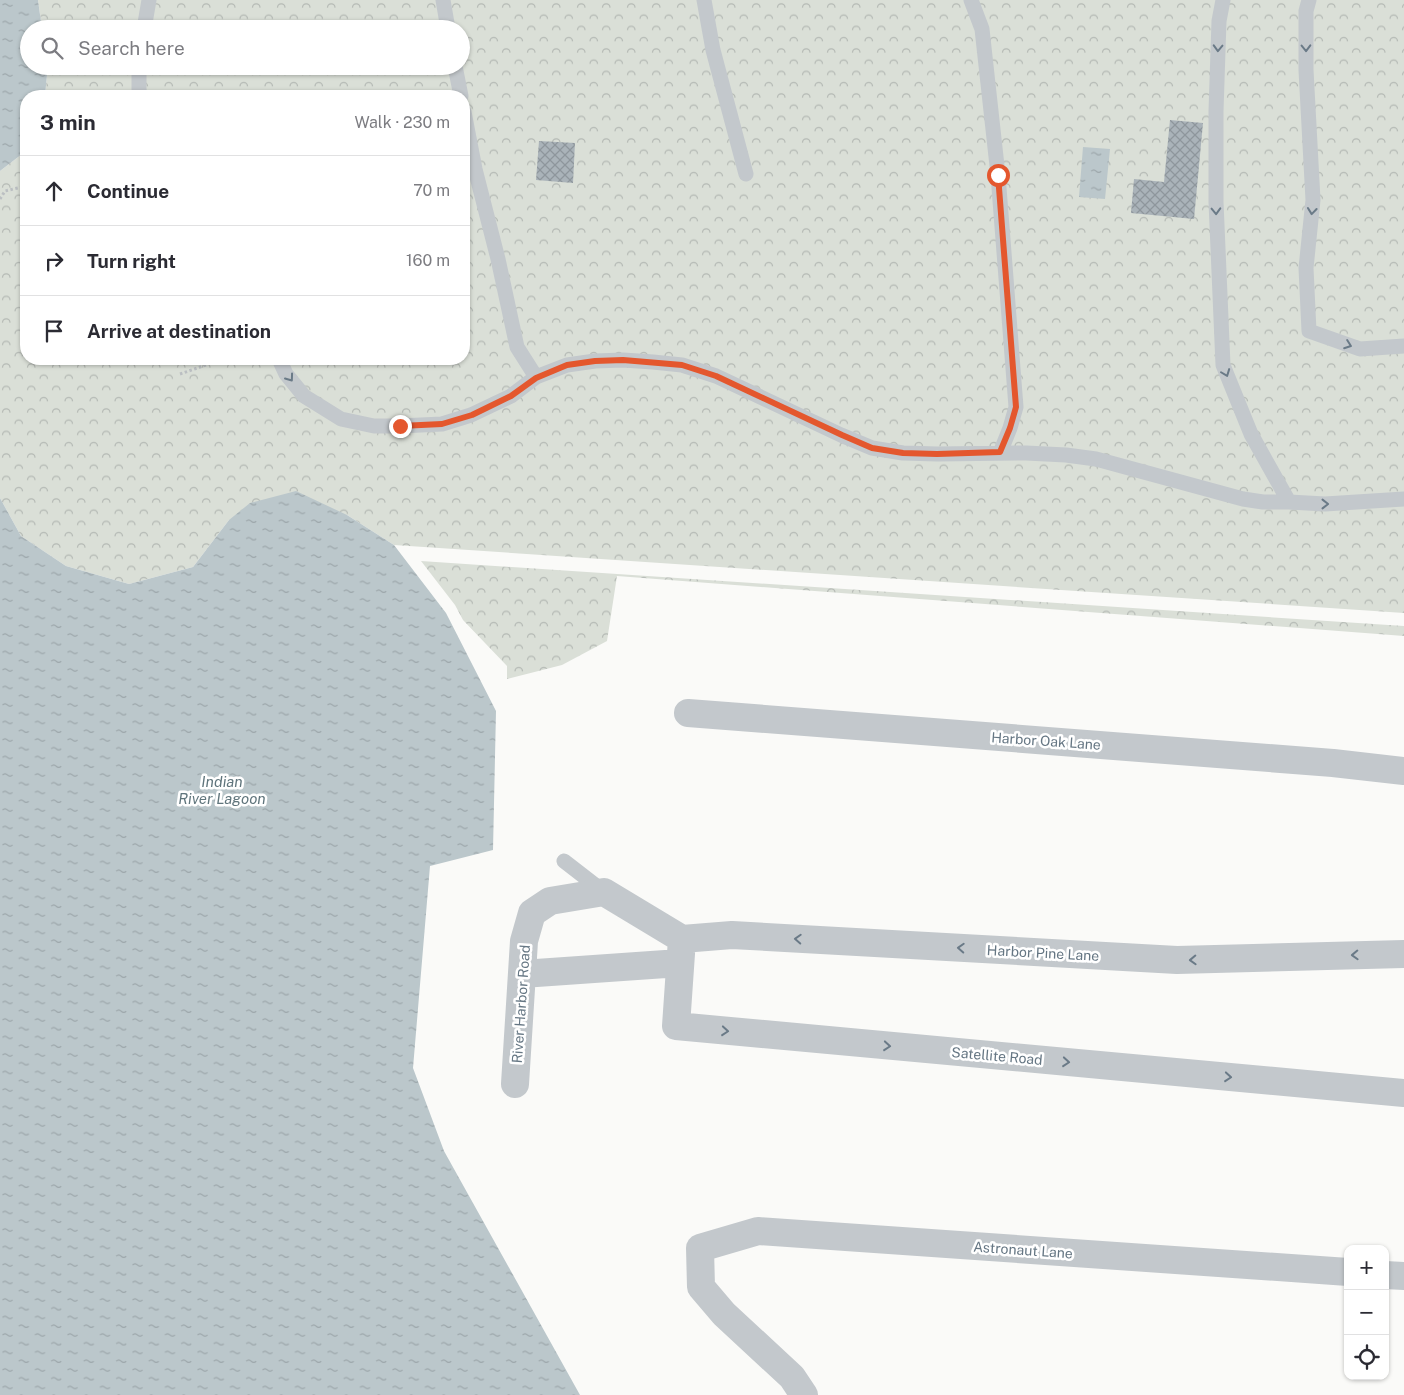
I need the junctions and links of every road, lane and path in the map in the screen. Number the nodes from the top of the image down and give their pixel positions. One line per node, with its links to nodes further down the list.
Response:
1 (149, 0): 7 (lane)
2 (443, 0): 8 (lane)
3 (704, 0): 14 (lane)
4 (971, 0): 22 (lane)
5 (1222, 0): 24 (lane, one-way to 24)
6 (1309, 0): 17 (lane, one-way to 17)
7 (146, 20)
8 (446, 20)
9 (139, 75): 11 (lane)
10 (457, 75): 12 (lane)
11 (140, 90)
12 (460, 90)
13 (470, 143): 21 (lane)
14 (746, 174)
15 (20, 187): 16 (path)
16 (0, 199)
17 (1404, 346)
18 (206, 365): 20 (path)
19 (281, 365): 21 (lane, one-way to 21)
20 (180, 374)
21 (536, 378): 22 (lane)
22 (1000, 452): 24 (lane)
23 (1404, 499): 24 (lane, one-way to 23)
24 (1290, 502)
25 (688, 713): 26 (street, Harbor Oak Lane)
26 (1404, 771)
27 (564, 861): 28 (lane)
28 (604, 892): 29 (street); 31 (street, River Harbor Road)
29 (681, 951): 30 (street, Harbor Pine Lane, one-way to 29); 31 (street, Harbor Pine Lane); 33 (street, Satellite Road, one-way to 33)
30 (1404, 954)
31 (522, 974): 32 (street, River Harbor Road)
32 (516, 1084)
33 (1404, 1093)
34 (1344, 1272): 37 (street, Astronaut Lane)
35 (1389, 1274): 36 (street)
36 (1404, 1276)
37 (804, 1395)

